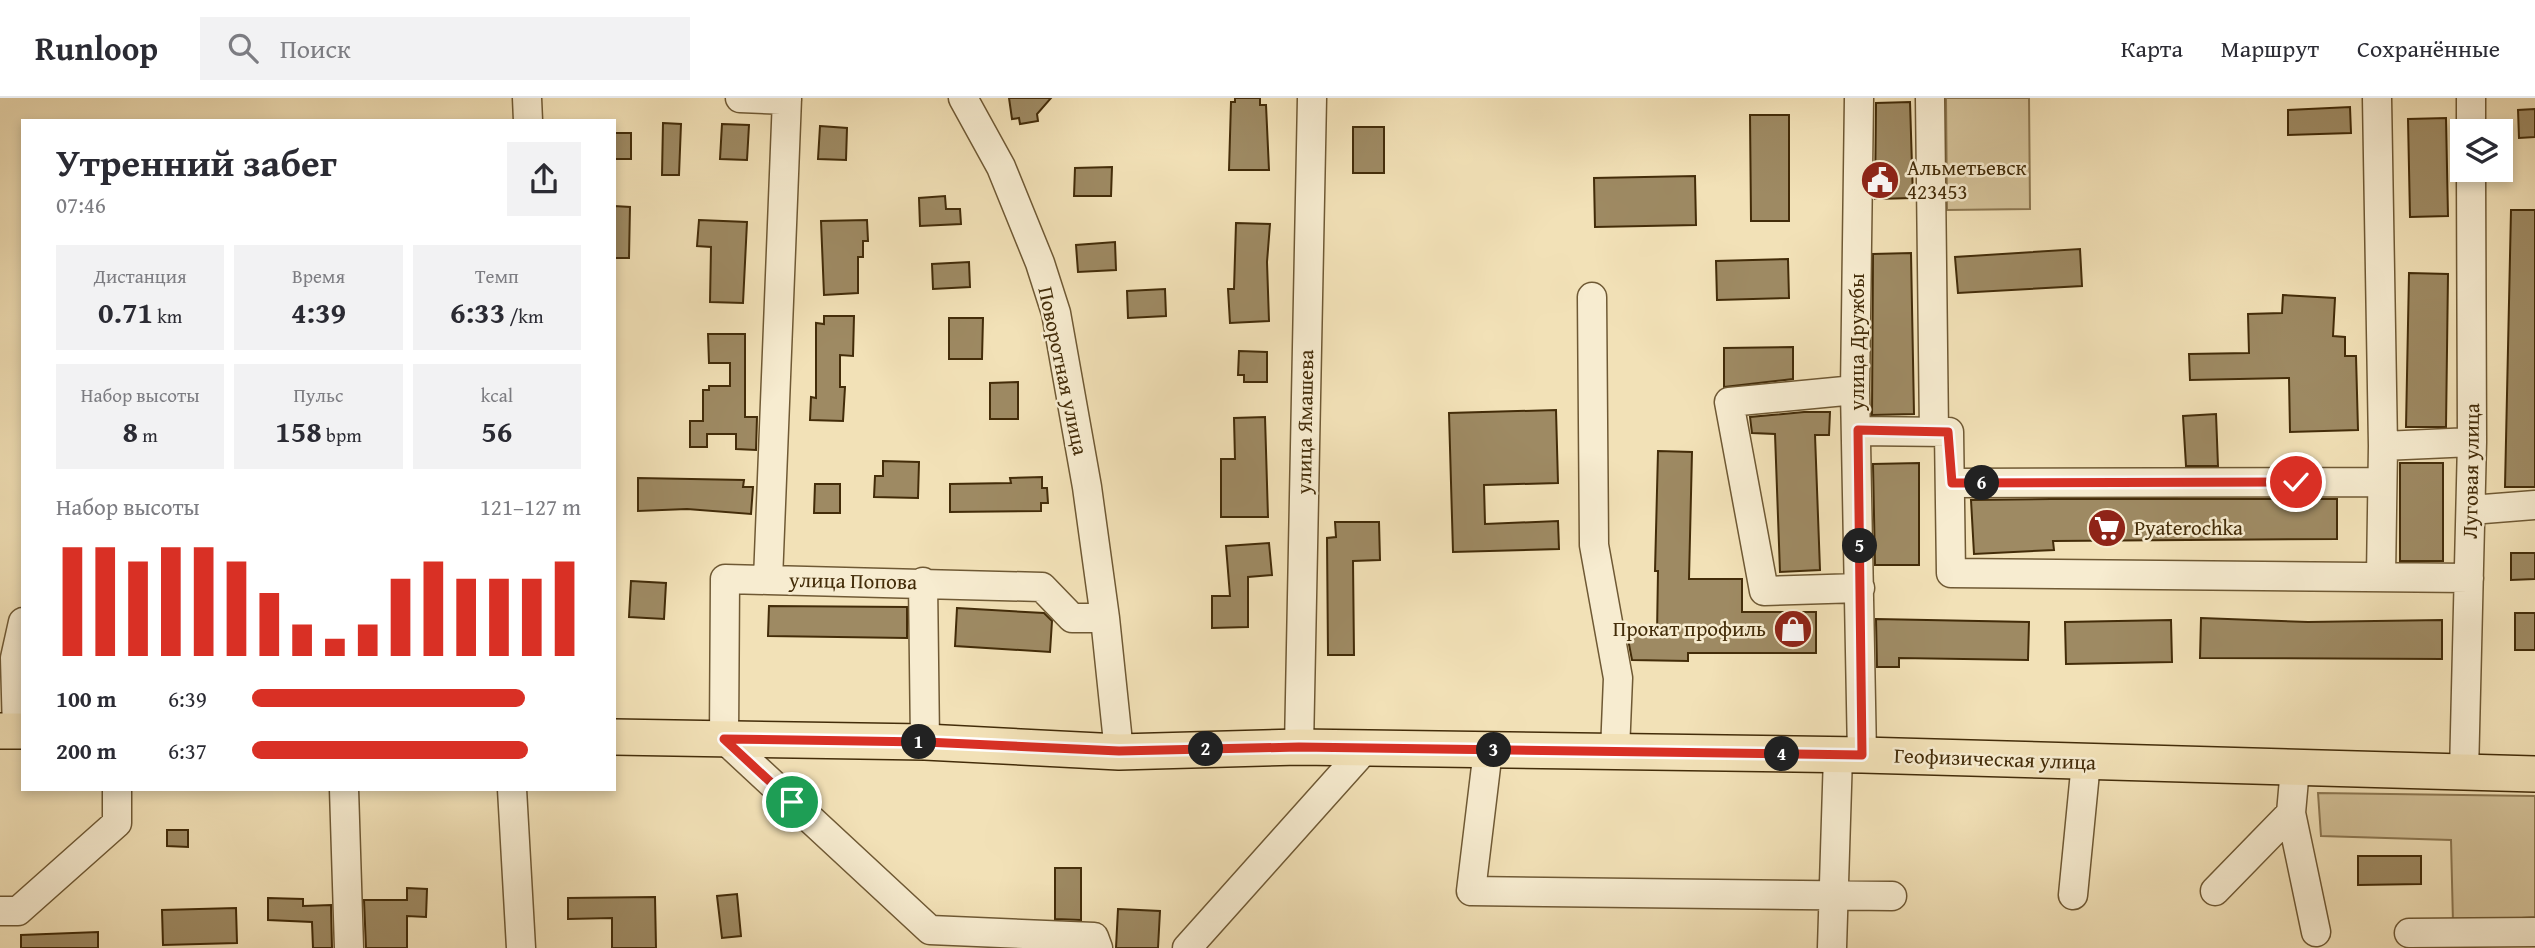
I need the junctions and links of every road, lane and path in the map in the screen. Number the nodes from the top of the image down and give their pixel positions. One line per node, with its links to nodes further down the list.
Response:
1 (527, 98): 10 (street)
2 (740, 98): 9 (street)
3 (963, 98): 28 (street, Поворотная улица)
4 (1312, 98): 34 (street, улица Ямашева)
5 (1859, 98): 14 (street, улица Дружбы)
6 (1930, 98): 16 (street)
7 (2377, 98): 18 (street)
8 (2471, 98): 11 (street)
9 (787, 99): 25 (street, улица Попова)
10 (528, 119)
11 (2471, 119)
12 (2471, 182): 17 (street, Луговая улица)
13 (1592, 297): 38 (street)
14 (1856, 390): 15 (street, улица Дружбы); 27 (street)
15 (1858, 430): 16 (street); 27 (street, улица Дружбы)
16 (1934, 432): 20 (street)
17 (2472, 442): 18 (street); 22 (street, Луговая улица)
18 (2383, 446): 19 (street)
19 (2382, 482): 20 (street); 23 (street)
20 (1952, 483): 23 (street)
21 (2535, 505): 22 (street)
22 (2471, 510): 24 (street, Луговая улица)
23 (2381, 577): 24 (street)
24 (2469, 578): 42 (street, Луговая улица)
25 (768, 580): 26 (street, улица Попова); 32 (street)
26 (923, 582): 28 (street, улица Попова); 33 (street)
27 (1860, 588): 39 (street, улица Дружбы)
28 (1105, 618): 37 (street)
29 (21, 631): 30 (street)
30 (13, 731)
31 (616, 737): 32 (main road, Геофизическая улица)
32 (724, 739): 33 (main road, Геофизическая улица); 58 (street)
33 (925, 742): 37 (main road, Геофизическая улица)
34 (1299, 747): 35 (main road, Геофизическая улица); 37 (main road, Геофизическая улица)
35 (1366, 748): 36 (main road, Геофизическая улица); 59 (street)
36 (1488, 750): 38 (main road, Геофизическая улица); 49 (street)
37 (1119, 751)
38 (1615, 751): 39 (main road, Геофизическая улица)
39 (1850, 755): 40 (main road, Геофизическая улица); 49 (street, улица Дружбы)
40 (2086, 762): 41 (main road, Геофизическая улица); 50 (street)
41 (2295, 768): 42 (main road, Геофизическая улица); 47 (street)
42 (2464, 773): 43 (main road, Геофизическая улица)
43 (2535, 774)
44 (117, 791): 52 (street)
45 (344, 791): 56 (street)
46 (512, 791): 57 (street)
47 (2291, 813): 48 (street); 53 (street)
48 (2215, 891)
49 (1833, 893): 51 (street); 60 (street, улица Дружбы)
50 (2073, 895)
51 (1892, 896)
52 (0, 911)
53 (2316, 932)
54 (2535, 932): 55 (street)
55 (2409, 933)
56 (349, 948)
57 (521, 948)
58 (1098, 948)
59 (1187, 948)
60 (1832, 948)

